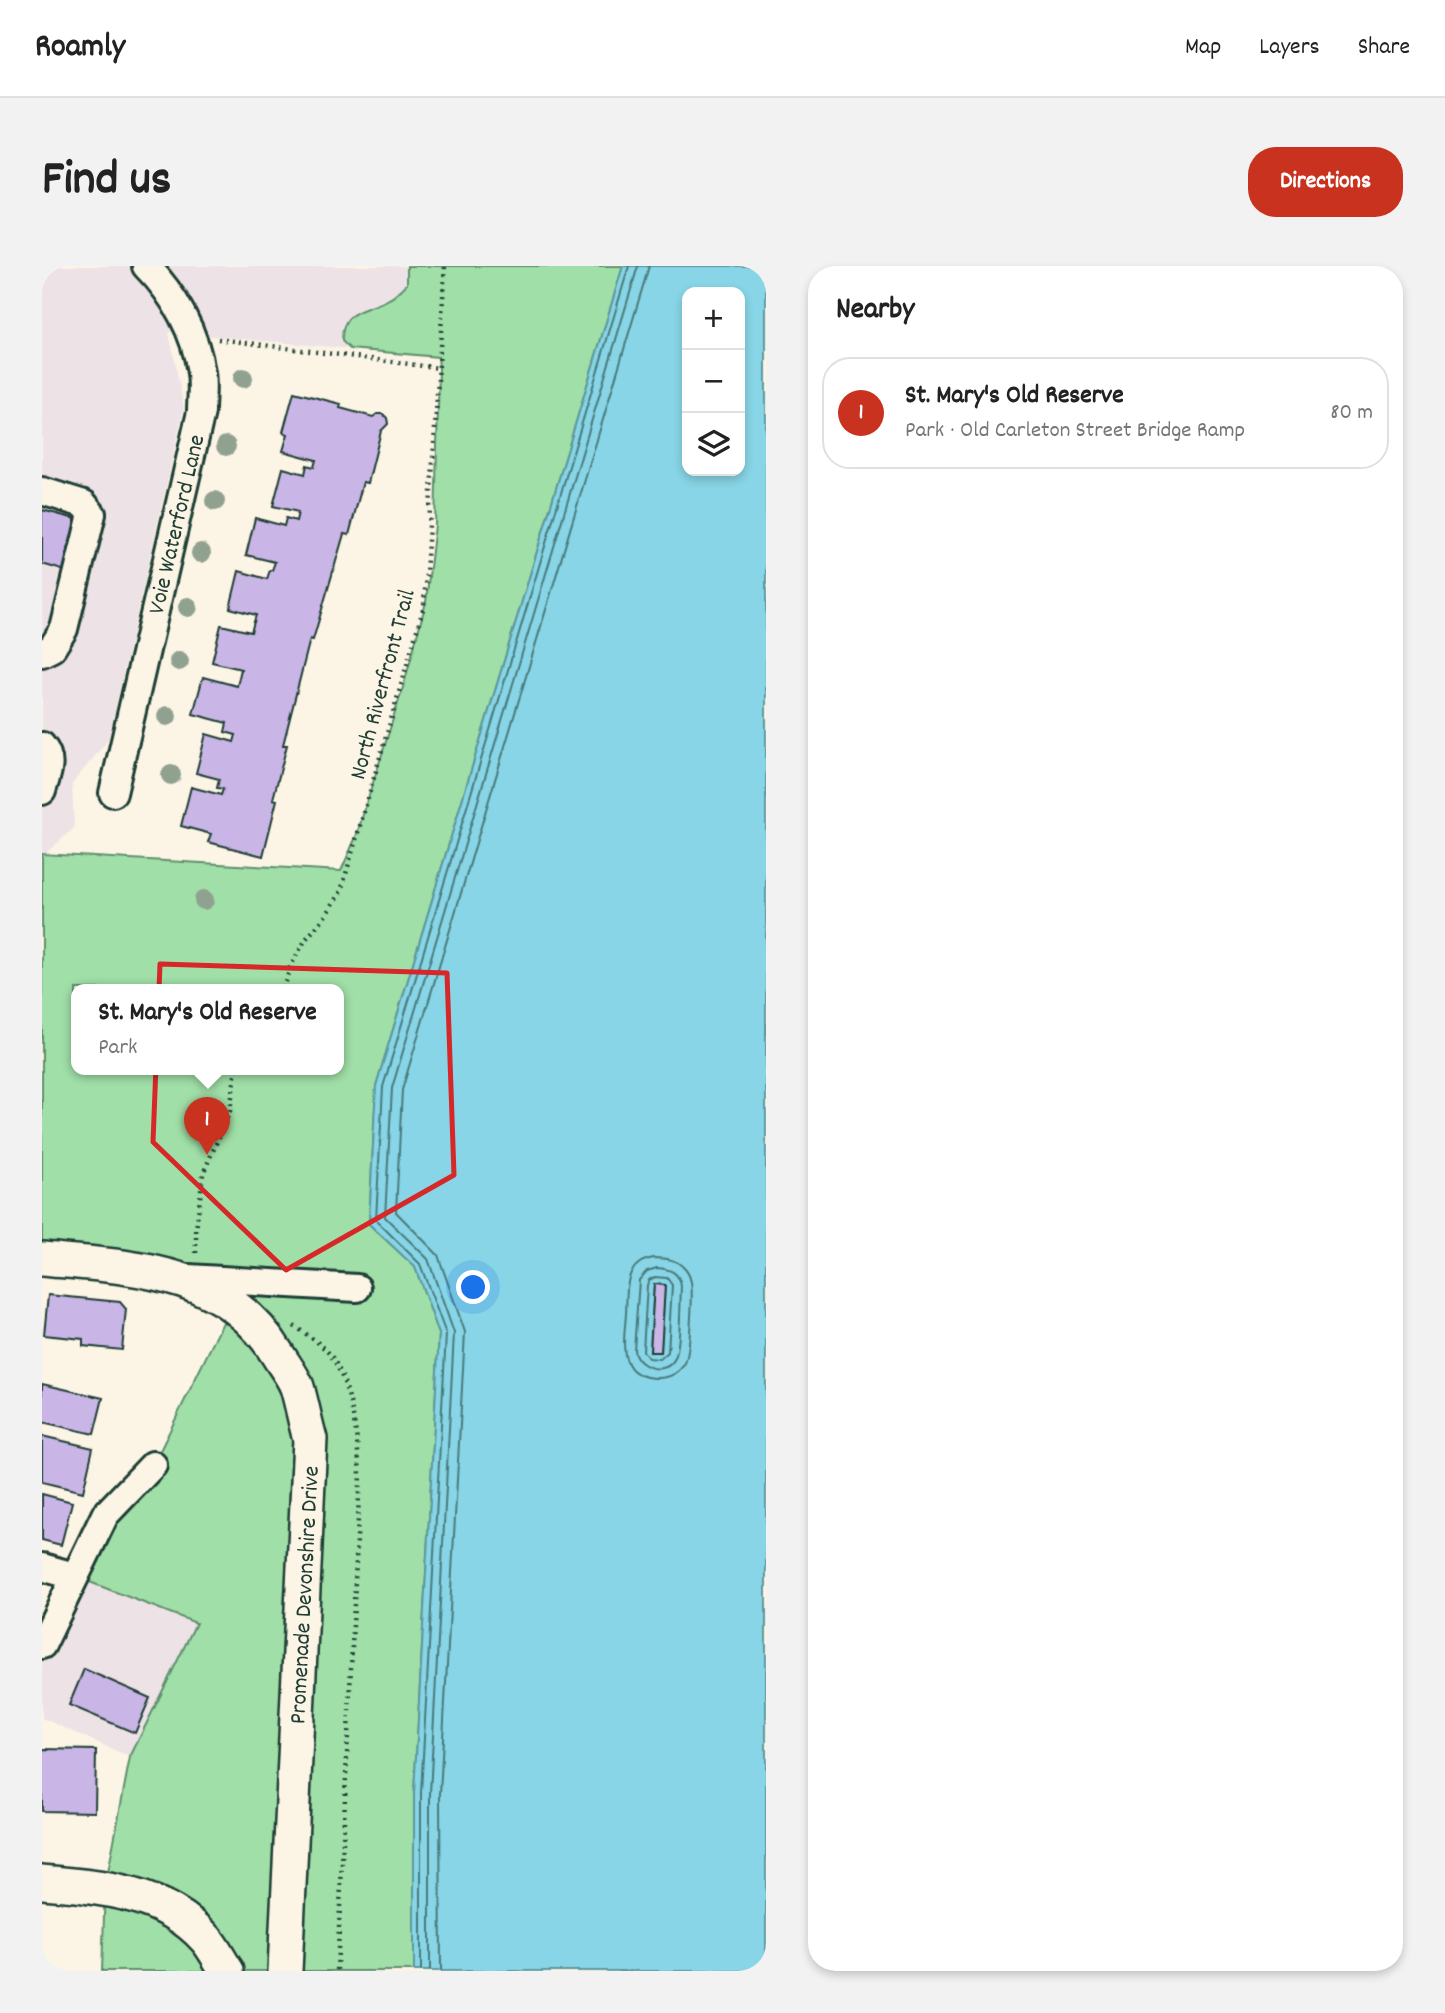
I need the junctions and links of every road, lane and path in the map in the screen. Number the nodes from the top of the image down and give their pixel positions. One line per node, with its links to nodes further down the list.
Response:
1 (146, 266): 3 (street, Voie Waterford Lane)
2 (444, 266): 4 (path, North Riverfront Trail)
3 (192, 336): 4 (path); 9 (street, Voie Waterford Lane)
4 (439, 368): 10 (path, North Riverfront Trail)
5 (42, 491): 6 (street)
6 (42, 653)
7 (42, 746): 8 (street)
8 (42, 791)
9 (113, 793)
10 (285, 984)
11 (235, 1075): 13 (path)
12 (42, 1259): 13 (main road, Promenade Devonshire Drive)
13 (190, 1270): 14 (street); 21 (main road, Promenade Devonshire Drive)
14 (358, 1288)
15 (153, 1465): 17 (street)
16 (42, 1567): 17 (street)
17 (74, 1576): 18 (street)
18 (42, 1645)
19 (42, 1882): 20 (main road)
20 (227, 1971)
21 (285, 1971)

